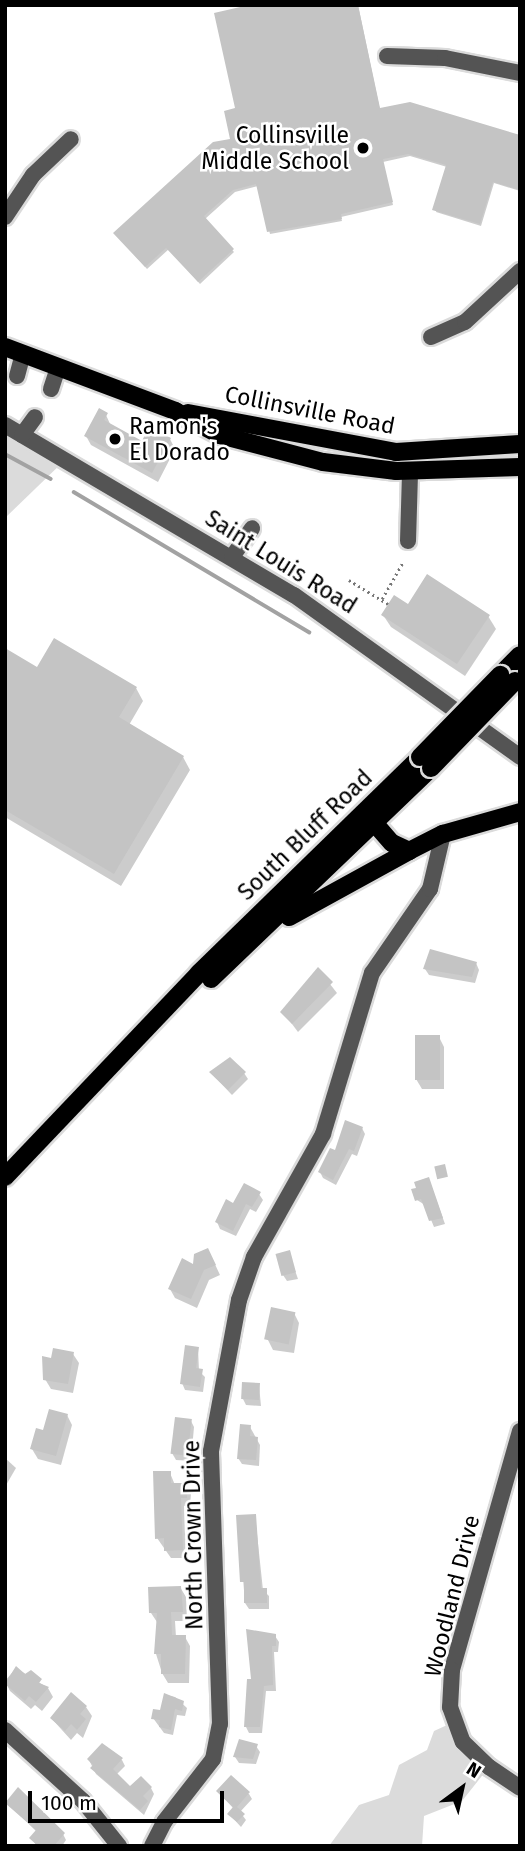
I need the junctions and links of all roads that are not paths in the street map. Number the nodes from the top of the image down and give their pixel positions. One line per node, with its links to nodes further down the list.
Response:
1 (387, 55): 2 (street)
2 (520, 73)
3 (71, 139): 4 (street)
4 (5, 218)
5 (520, 271): 6 (street)
6 (431, 337)
7 (5, 347): 8 (main road, Collinsville Road)
8 (23, 354): 9 (main road, Collinsville Road); 10 (street)
9 (58, 367): 11 (street); 12 (main road, Collinsville Road)
10 (17, 376)
11 (51, 388)
12 (175, 411): 17 (main road, Collinsville Road); 19 (main road, Collinsville Road)
13 (35, 417): 15 (street)
14 (5, 425): 15 (street, Saint Louis Road)
15 (22, 435): 22 (street, Saint Louis Road)
16 (520, 444): 17 (main road, Collinsville Road)
17 (411, 451): 19 (main road)
18 (519, 467): 19 (main road, Collinsville Road)
19 (410, 471): 21 (street)
20 (251, 528): 22 (street)
21 (408, 541)
22 (232, 557): 25 (street, Saint Louis Road)
23 (520, 655): 24 (main road, South Bluff Road)
24 (512, 677): 27 (main road, South Bluff Road, bridge)
25 (520, 757)
26 (520, 812): 28 (main road)
27 (370, 819): 29 (main road); 30 (main road, South Bluff Road); 31 (main road, South Bluff Road)
28 (443, 834): 29 (main road); 38 (street, North Crown Drive)
29 (409, 851): 30 (main road)
30 (253, 939): 31 (main road, South Bluff Road)
31 (126, 1052): 32 (main road, South Bluff Road)
32 (5, 1177)
33 (520, 1431): 34 (street, Woodland Drive)
34 (516, 1458): 36 (street, Woodland Drive)
35 (5, 1730): 37 (street)
36 (520, 1788)
37 (119, 1846)
38 (152, 1846)

